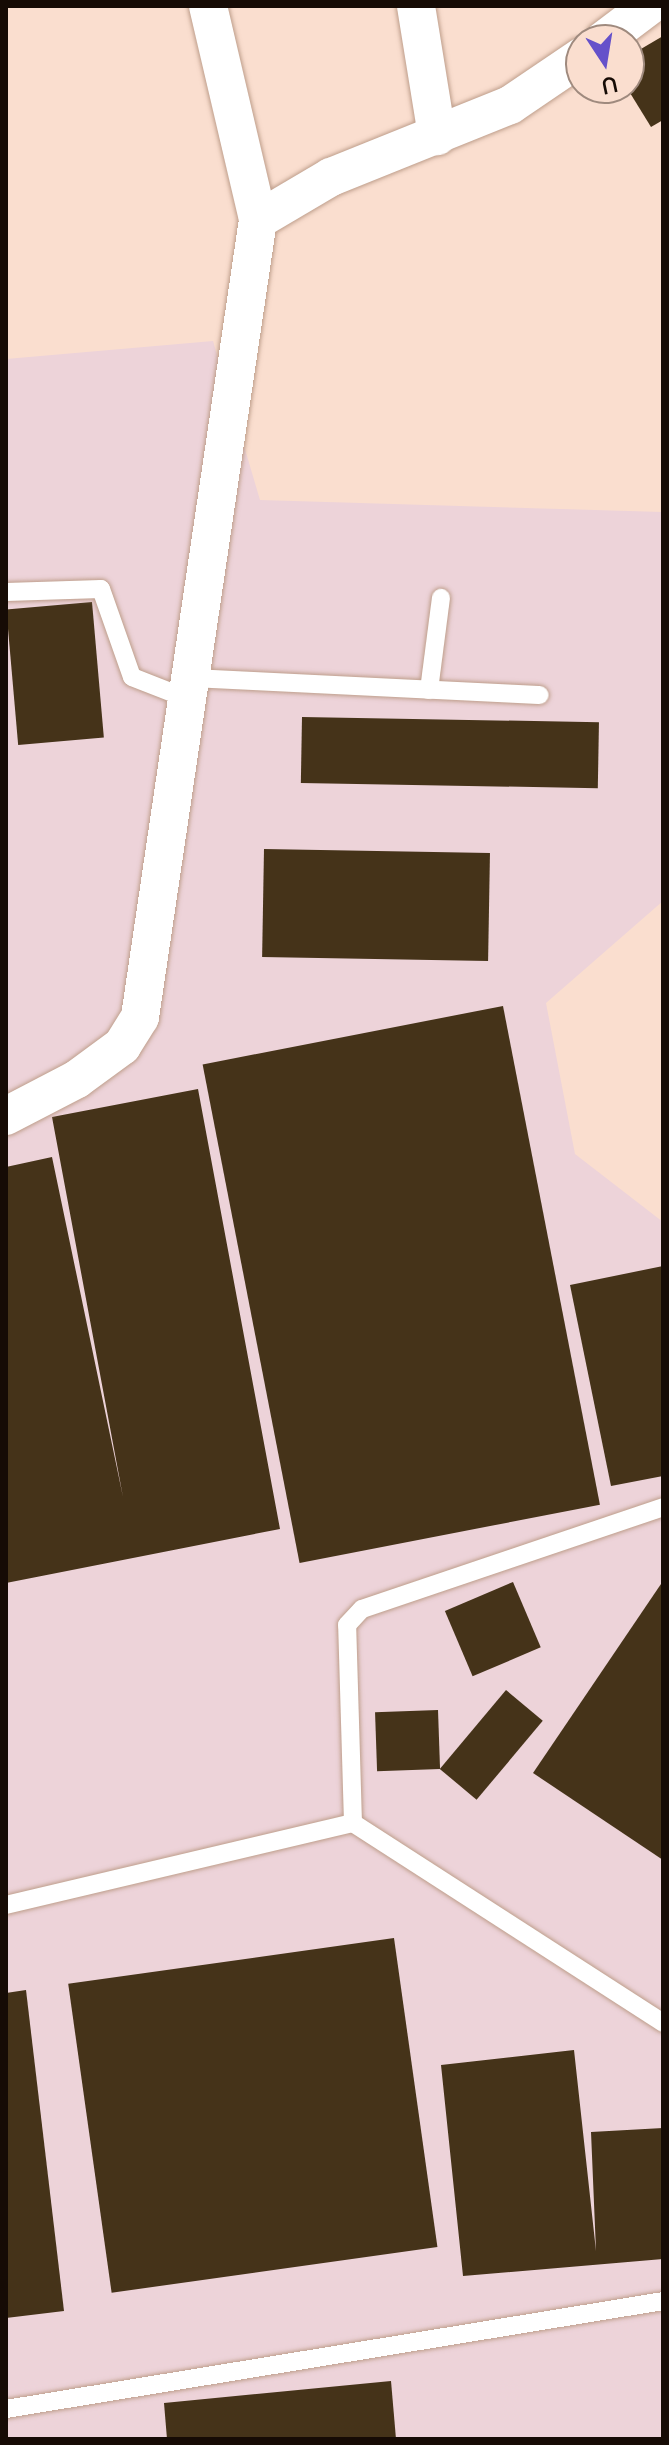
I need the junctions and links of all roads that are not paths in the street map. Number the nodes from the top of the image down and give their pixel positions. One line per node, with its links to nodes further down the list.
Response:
1 (208, 6): 7 (street)
2 (416, 6): 6 (street)
3 (649, 6): 4 (street)
4 (625, 24)
5 (565, 68): 6 (street)
6 (437, 136): 7 (street)
7 (258, 220): 10 (street)
8 (6, 592): 10 (lane)
9 (441, 598): 11 (lane)
10 (189, 688): 11 (lane); 13 (street)
11 (429, 690): 12 (lane)
12 (540, 695)
13 (6, 1116)
14 (663, 1507): 15 (lane)
15 (353, 1823): 16 (lane); 17 (lane)
16 (6, 1905)
17 (663, 2023)
18 (663, 2301): 19 (lane)
19 (6, 2409)

